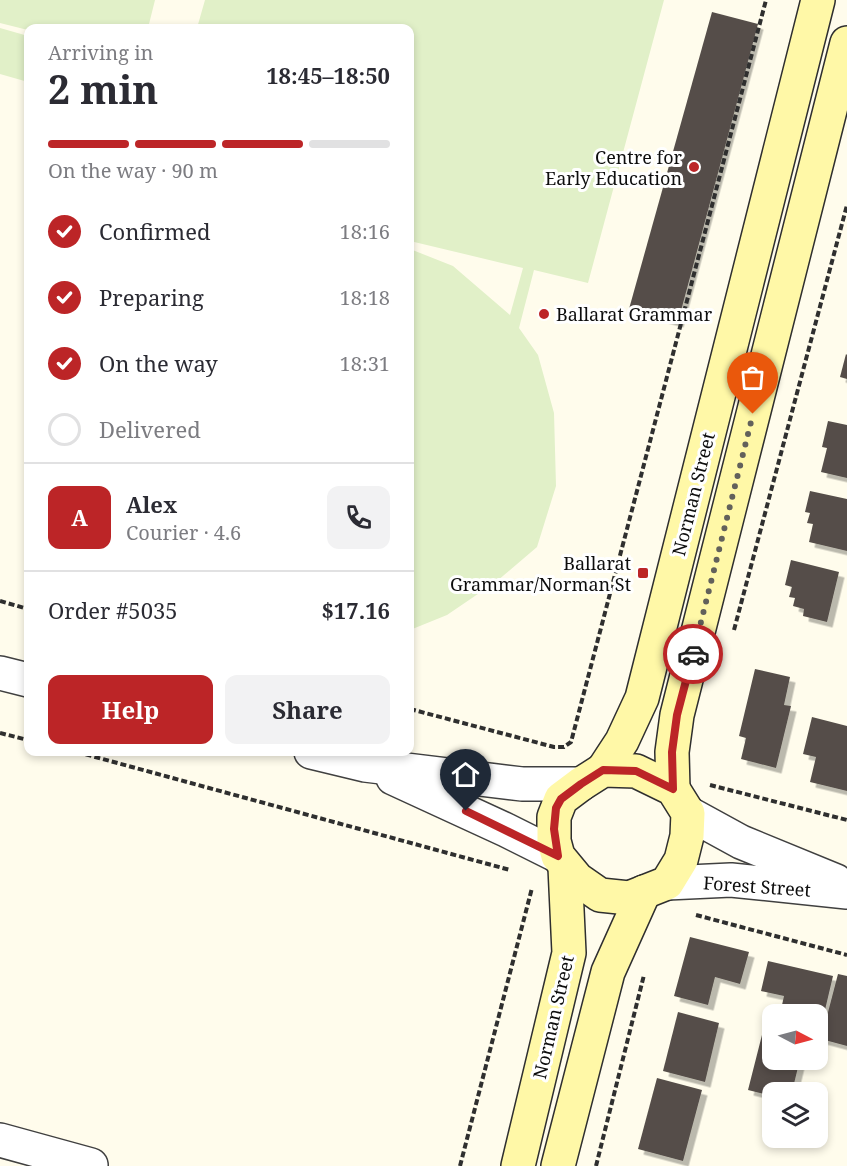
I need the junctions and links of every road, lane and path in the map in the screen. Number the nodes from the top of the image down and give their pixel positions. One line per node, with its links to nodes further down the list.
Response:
1 (766, 0): 10 (path)
2 (818, 0): 16 (main road, Norman Street)
3 (847, 43): 17 (main road)
4 (847, 205): 7 (path)
5 (0, 601): 6 (path)
6 (24, 608)
7 (734, 632)
8 (0, 673): 9 (street)
9 (24, 679)
10 (414, 710)
11 (0, 733): 12 (path)
12 (24, 739)
13 (92, 756): 20 (path)
14 (328, 756): 15 (street)
15 (365, 765): 16 (street); 19 (street)
16 (592, 777): 17 (main road); 19 (main road)
17 (688, 795): 18 (path); 21 (street, Forest Street); 22 (main road)
18 (847, 820)
19 (553, 867): 22 (main road); 29 (path); 30 (main road, Norman Street)
20 (512, 870)
21 (847, 886)
22 (656, 888): 23 (street, Forest Street); 31 (main road)
23 (847, 892)
24 (690, 914): 25 (path)
25 (847, 955)
26 (645, 970): 32 (path)
27 (0, 1140): 28 (street)
28 (91, 1165)
29 (460, 1166)
30 (518, 1166)
31 (558, 1166)
32 (596, 1166)

